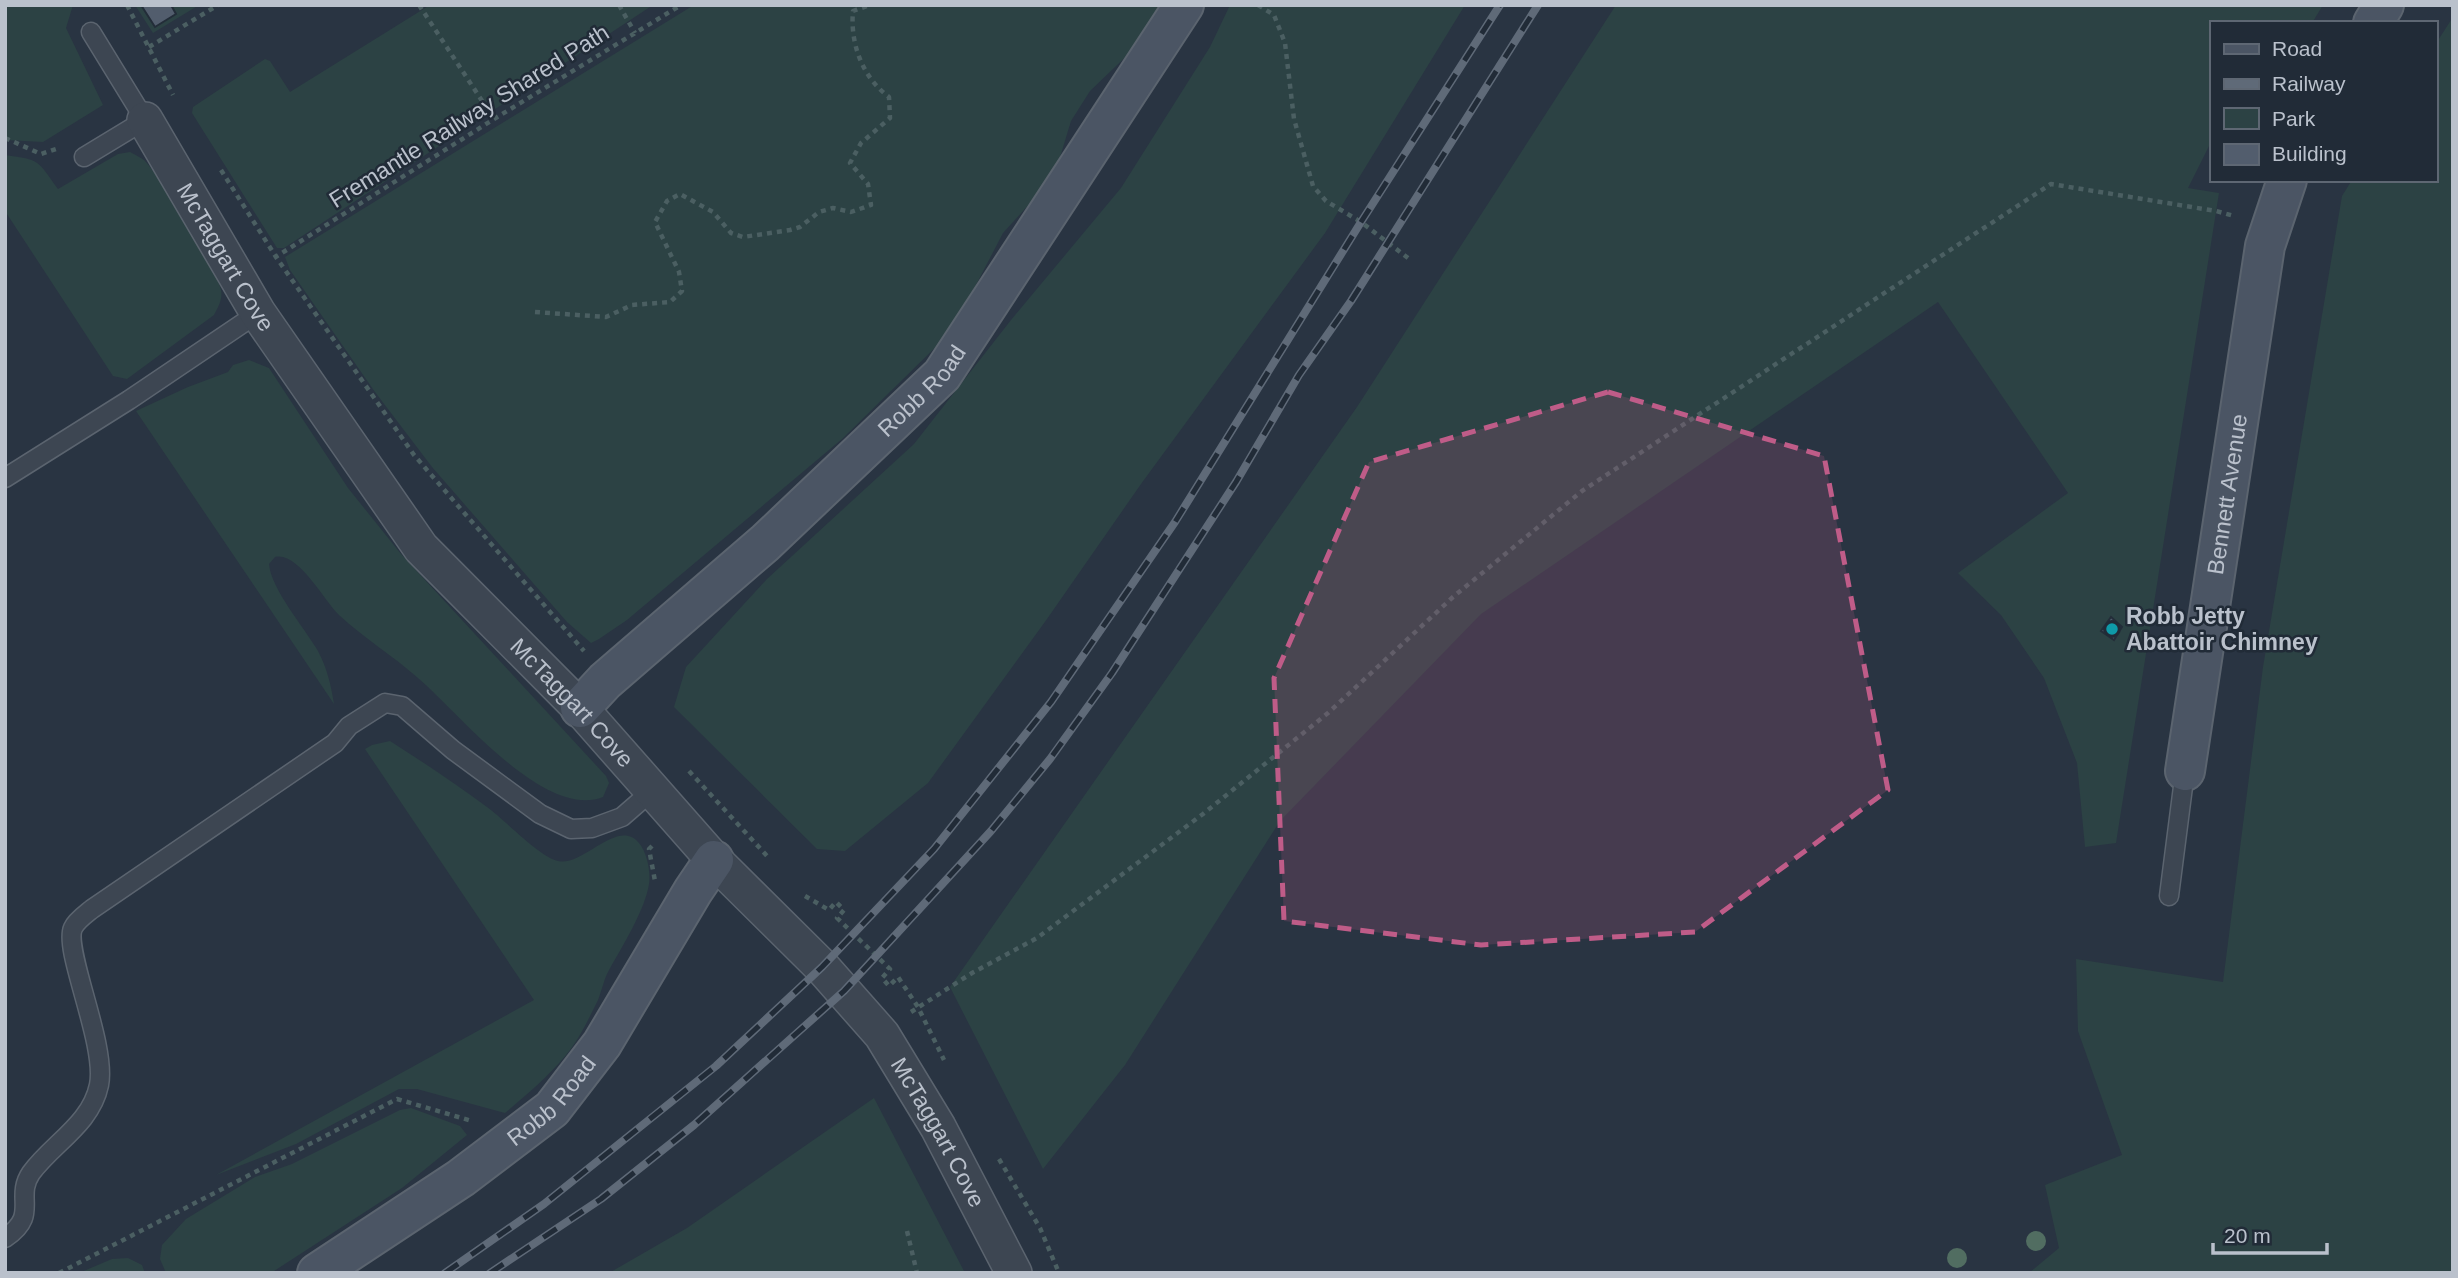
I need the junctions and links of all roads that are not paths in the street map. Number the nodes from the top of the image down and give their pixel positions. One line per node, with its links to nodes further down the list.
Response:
1 (1184, 5): 10 (street, Robb Road)
2 (2384, 5): 3 (street)
3 (2375, 21)
4 (91, 32): 5 (lane)
5 (145, 120): 6 (lane); 8 (street, McTaggart Cove)
6 (84, 157)
7 (2286, 182): 11 (street, Bennett Avenue)
8 (258, 313): 9 (lane); 10 (street, McTaggart Cove)
9 (5, 478)
10 (580, 708): 12 (street, McTaggart Cove)
11 (2185, 771): 14 (lane, Bennett Avenue)
12 (653, 790): 13 (street, McTaggart Cove); 15 (lane)
13 (714, 860): 16 (street, Robb Road); 17 (street, McTaggart Cove)
14 (2169, 896)
15 (5, 1238)
16 (317, 1273)
17 (1014, 1273)

